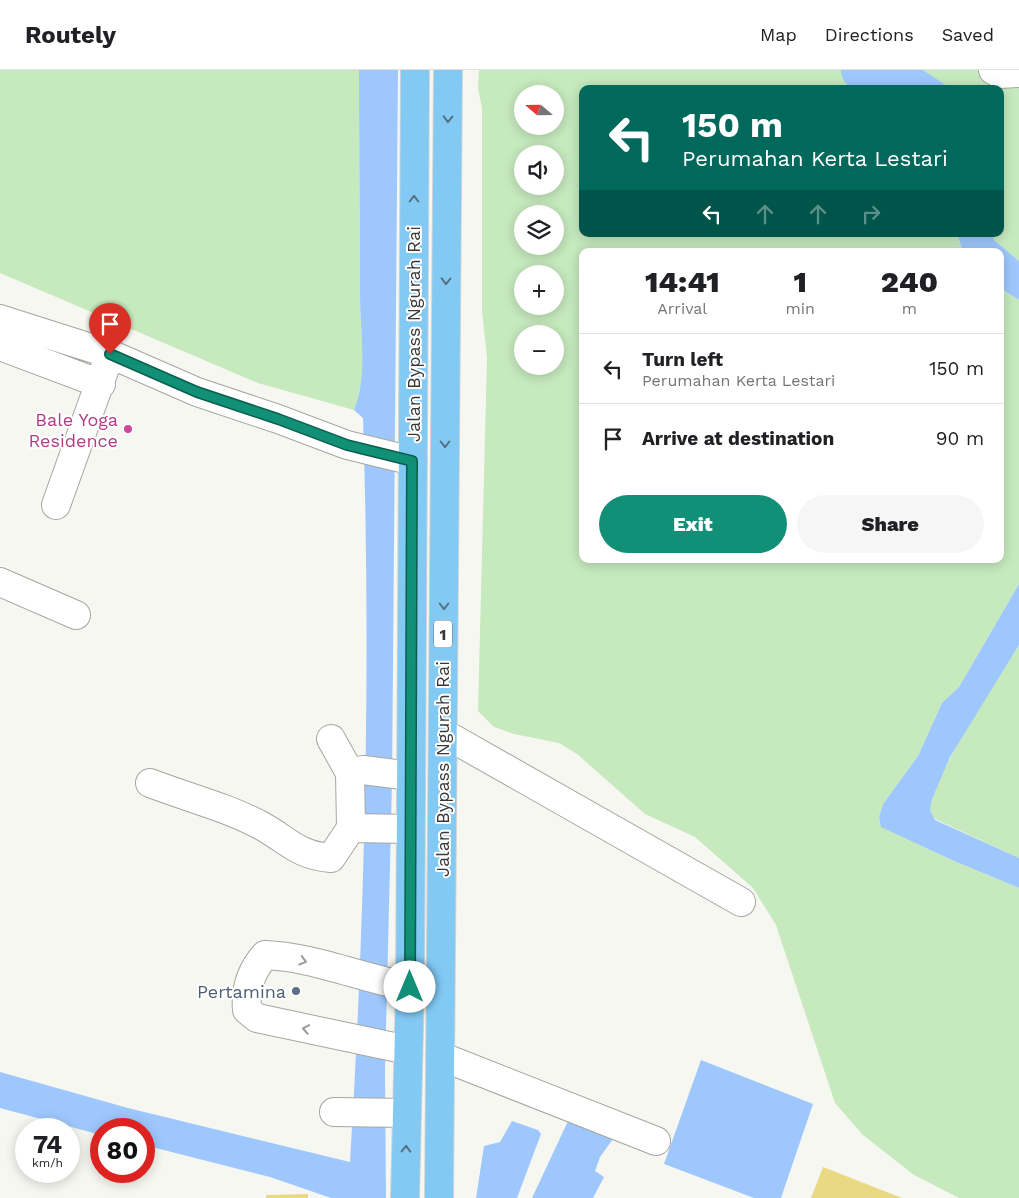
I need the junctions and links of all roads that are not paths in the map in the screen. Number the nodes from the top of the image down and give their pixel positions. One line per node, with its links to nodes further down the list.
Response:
1 (415, 70): 9 (highway, Jalan Bypass Ngurah Rai / 1, one-way to 1)
2 (448, 70): 13 (highway, Jalan Bypass Ngurah Rai / 1, one-way to 13)
3 (993, 70): 4 (street)
4 (1019, 73)
5 (0, 319): 7 (street)
6 (0, 346): 8 (street)
7 (110, 354): 8 (street); 9 (street)
8 (101, 384): 10 (street)
9 (403, 459): 16 (highway, Jalan Bypass Ngurah Rai / 1)
10 (56, 505)
11 (0, 582): 12 (street)
12 (76, 615)
13 (443, 733): 20 (street); 23 (highway, Jalan Bypass Ngurah Rai / 1)
14 (331, 739): 15 (street)
15 (356, 772): 16 (street); 18 (street)
16 (405, 776): 19 (highway, Jalan Bypass Ngurah Rai / 1)
17 (150, 783): 18 (street)
18 (356, 829): 19 (street)
19 (402, 829): 21 (highway, Jalan Bypass Ngurah Rai / 1)
20 (741, 902)
21 (402, 986): 22 (highway, Jalan Bypass Ngurah Rai / 1); 22 (street, one-way to 21)
22 (398, 1048): 25 (highway, Jalan Bypass Ngurah Rai / 1)
23 (440, 1056): 26 (street); 28 (highway, Jalan Bypass Ngurah Rai / 1)
24 (343, 1113): 25 (street)
25 (400, 1113): 27 (highway, Jalan Bypass Ngurah Rai / 1, one-way to 25)
26 (656, 1141)
27 (405, 1198)
28 (439, 1198)

